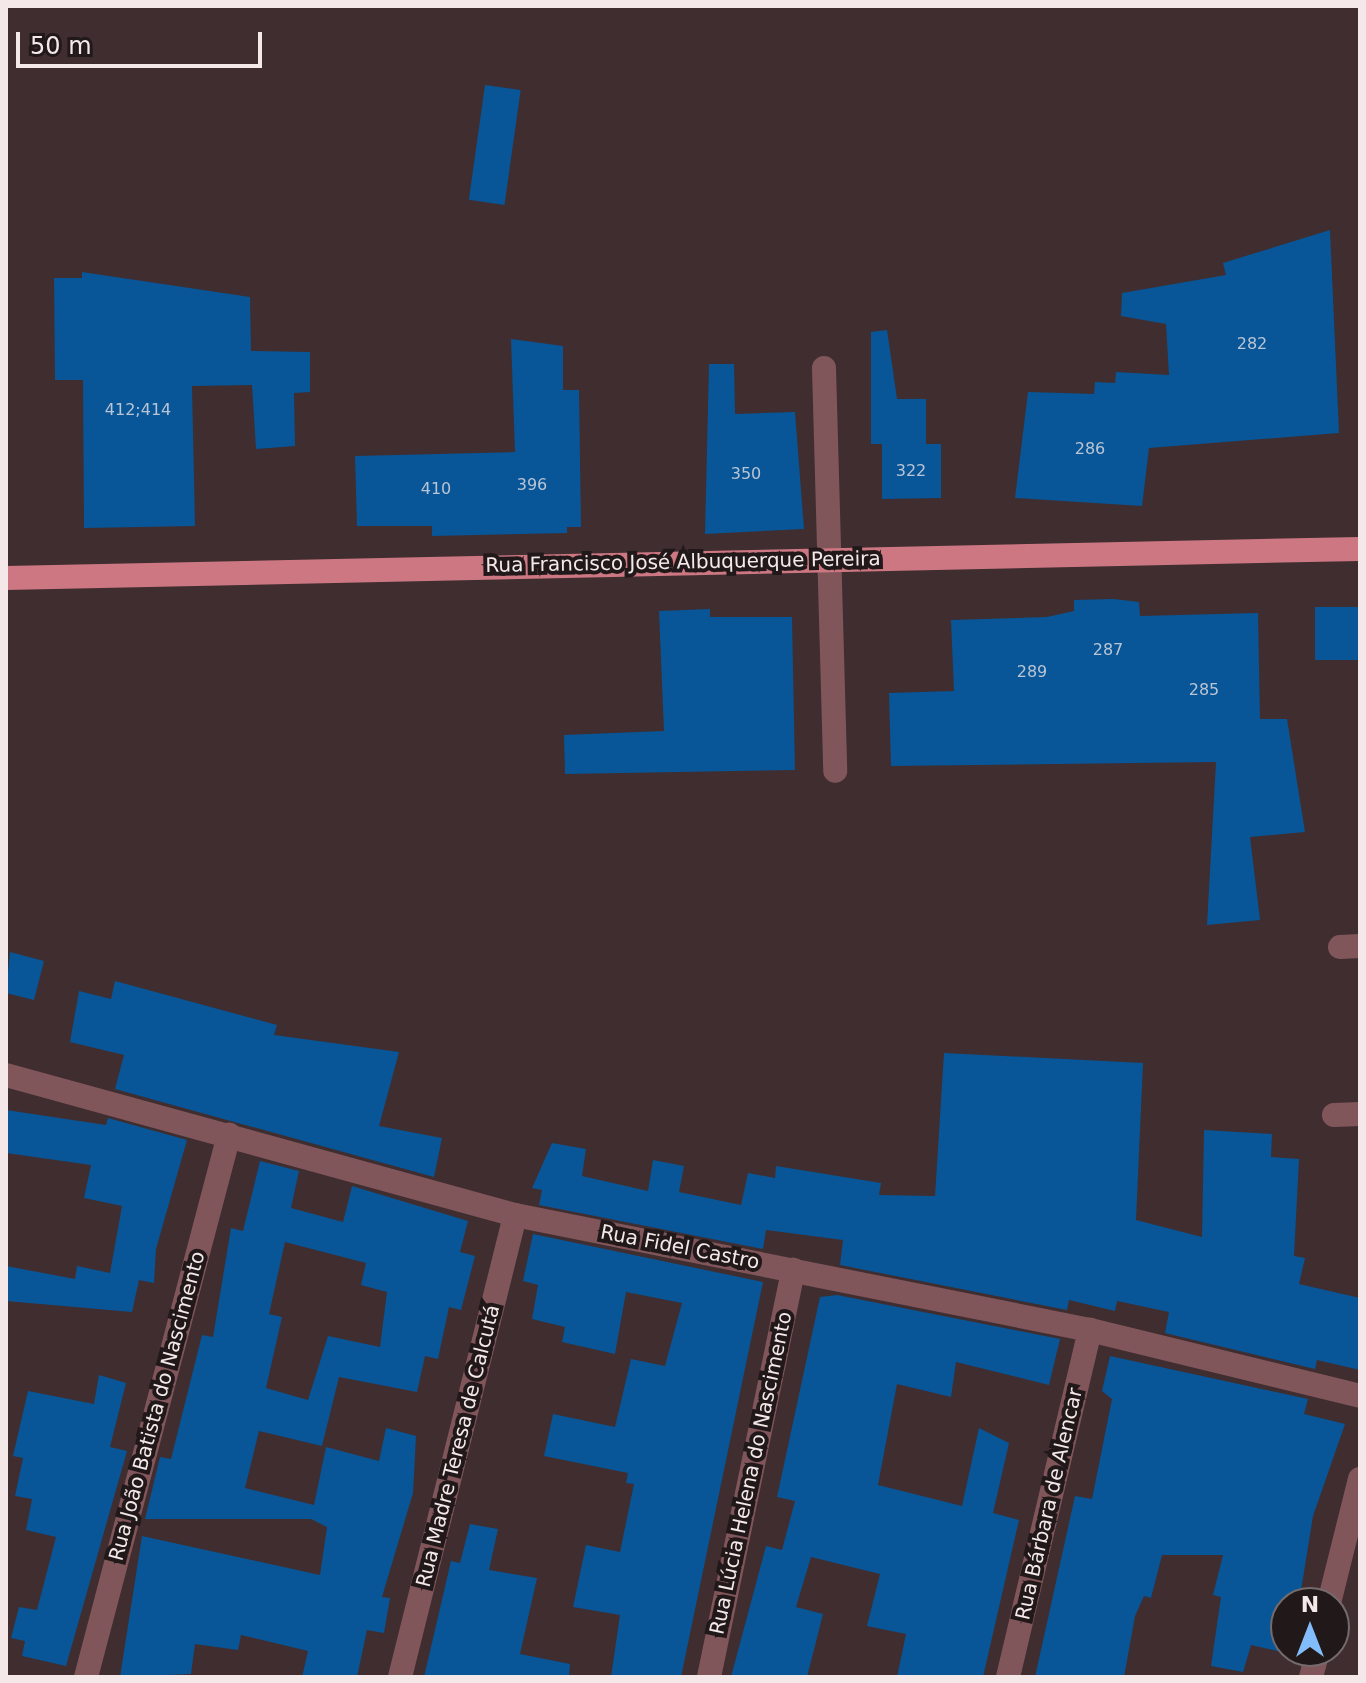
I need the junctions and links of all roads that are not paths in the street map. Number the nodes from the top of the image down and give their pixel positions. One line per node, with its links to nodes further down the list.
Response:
1 (824, 368): 3 (street)
2 (1360, 549): 3 (main road, Rua Francisco José Albuquerque Pereira)
3 (829, 558): 4 (main road, Rua Francisco José Albuquerque Pereira); 5 (street)
4 (6, 578)
5 (835, 771)
6 (6, 1075): 9 (street, Rua Fidel Castro)
7 (1360, 1114): 8 (street)
8 (1334, 1115)
9 (229, 1135): 10 (street, Rua Fidel Castro); 16 (street, Rua João Batista do Nascimento)
10 (515, 1215): 11 (street, Rua Fidel Castro); 17 (street, Rua Madre Teresa de Calcutá)
11 (793, 1270): 12 (street, Rua Fidel Castro); 18 (street, Rua Lúcia Helena do Nascimento)
12 (1090, 1330): 13 (street, Rua Fidel Castro); 19 (street, Rua Bárbara de Alencar)
13 (1360, 1396)
14 (1360, 1479): 15 (street)
15 (1333, 1587)
16 (86, 1677)
17 (400, 1677)
18 (709, 1677)
19 (1008, 1677)

